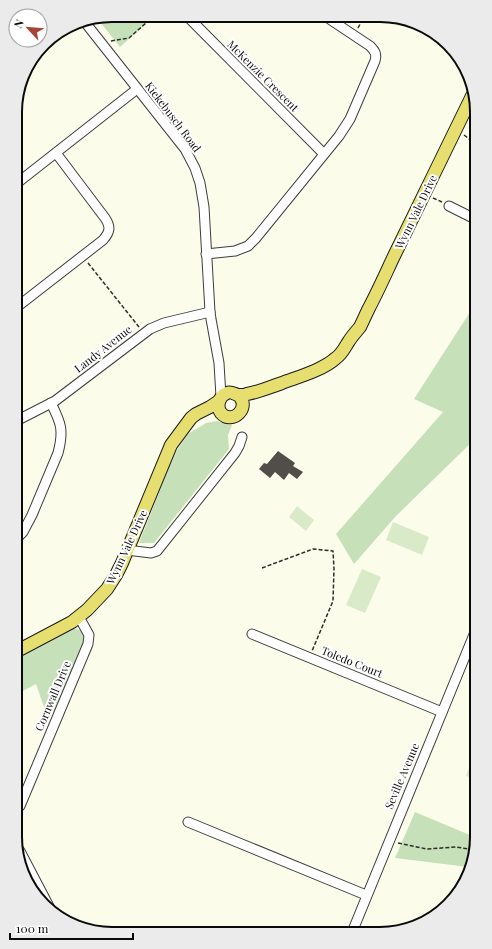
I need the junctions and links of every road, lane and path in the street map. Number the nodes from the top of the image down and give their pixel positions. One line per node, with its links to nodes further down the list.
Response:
1 (147, 22): 7 (path)
2 (192, 22): 11 (street, McKenzie Crescent)
3 (334, 22): 11 (street)
4 (361, 22): 6 (path)
5 (88, 25): 7 (street, Kiekebusch Road)
6 (358, 28)
7 (101, 43): 8 (street, Kiekebusch Road)
8 (137, 89): 10 (street); 16 (street, Kiekebusch Road)
9 (469, 102): 13 (main road, Wynn Vale Drive)
10 (56, 153): 12 (street); 17 (street)
11 (324, 154): 16 (street)
12 (22, 179)
13 (425, 194): 14 (path); 20 (main road, Wynn Vale Drive)
14 (449, 206): 15 (street)
15 (470, 216)
16 (206, 254): 19 (street, Kiekebusch Road)
17 (83, 256): 18 (street); 21 (path)
18 (22, 303)
19 (210, 312): 21 (street, Landy Avenue); 22 (street, Kiekebusch Road)
20 (359, 327): 22 (main road, Wynn Vale Drive); 24 (main road, Wynn Vale Drive)
21 (144, 333): 23 (street, Landy Avenue)
22 (227, 396): 24 (main road); 25 (main road); 27 (main road, Wynn Vale Drive)
23 (51, 403): 26 (street, Landy Avenue); 29 (street)
24 (242, 408): 25 (main road)
25 (225, 416): 27 (main road, Wynn Vale Drive)
26 (22, 418)
27 (183, 429): 30 (main road, Wynn Vale Drive)
28 (242, 437): 30 (street)
29 (22, 533)
30 (127, 550): 32 (main road, Wynn Vale Drive)
31 (262, 568): 36 (path)
32 (79, 617): 35 (main road, Wynn Vale Drive); 38 (street, Cornwall Drive)
33 (252, 634): 36 (street, Toledo Court)
34 (470, 644): 37 (street, Seville Avenue)
35 (22, 648)
36 (310, 658): 37 (street, Toledo Court)
37 (442, 712): 41 (street, Seville Avenue)
38 (24, 784): 39 (street, Cornwall Drive)
39 (22, 795)
40 (188, 822): 45 (street)
41 (389, 841): 42 (path); 45 (street, Seville Avenue)
42 (469, 849)
43 (26, 863): 44 (street)
44 (43, 894)
45 (366, 895): 46 (street, Seville Avenue)
46 (353, 927)

